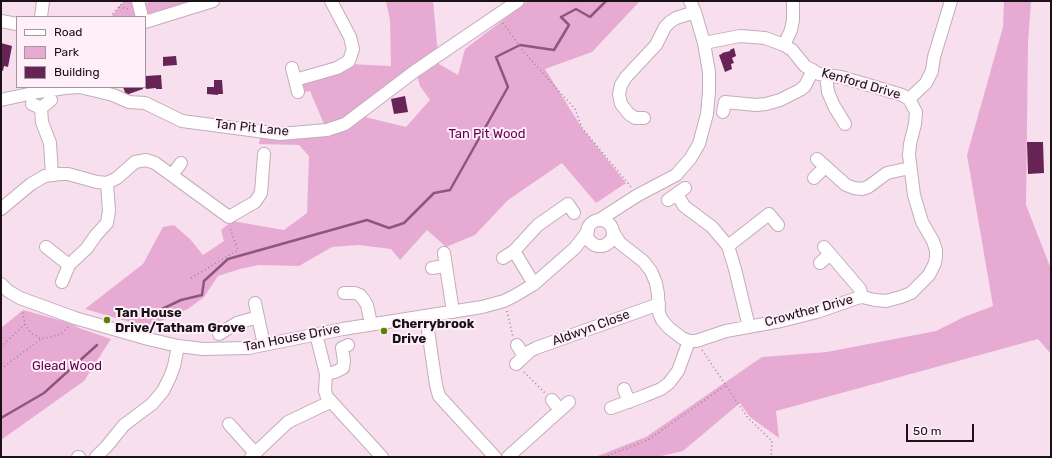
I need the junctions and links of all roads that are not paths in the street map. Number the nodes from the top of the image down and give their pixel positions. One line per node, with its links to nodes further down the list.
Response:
1 (43, 1): 9 (street)
2 (138, 1): 10 (street)
3 (212, 1): 12 (street)
4 (331, 1): 20 (street)
5 (518, 1): 19 (street, Tan Pit Lane)
6 (793, 1): 15 (street)
7 (951, 1): 21 (street)
8 (692, 7): 14 (street); 25 (street)
9 (41, 16)
10 (142, 16)
11 (1, 21): 13 (street)
12 (146, 22)
13 (16, 24)
14 (704, 43): 15 (street, Kenford Drive); 36 (street)
15 (784, 45): 16 (street, Kenford Drive)
16 (813, 70): 17 (street, Kenford Drive); 24 (street)
17 (826, 75): 21 (street, Kenford Drive); 26 (street)
18 (65, 88): 22 (street, Tan Pit Lane)
19 (84, 88)
20 (298, 92)
21 (910, 99): 29 (street, Crowther Drive)
22 (1, 100)
23 (51, 100): 30 (street)
24 (725, 102)
25 (644, 118)
26 (846, 124)
27 (264, 154): 31 (street)
28 (181, 163): 31 (street)
29 (910, 168): 32 (street); 58 (street, Crowther Drive)
30 (52, 175): 33 (street); 35 (street)
31 (172, 175): 33 (street)
32 (814, 178)
33 (107, 183): 51 (street)
34 (677, 194): 43 (street)
35 (1, 209)
36 (617, 209): 38 (street); 40 (street)
37 (574, 213): 47 (street)
38 (599, 220): 40 (street); 41 (street)
39 (778, 225): 43 (street)
40 (613, 230): 42 (street); 46 (street)
41 (588, 232): 42 (street); 45 (street, Tan House Drive)
42 (599, 245): 45 (street); 46 (street)
43 (728, 246): 66 (street)
44 (46, 248): 51 (street)
45 (575, 248): 56 (street, Tan House Drive)
46 (626, 248): 60 (street)
47 (514, 251): 49 (street); 56 (street)
48 (444, 253): 52 (street)
49 (503, 258)
50 (820, 263): 58 (street)
51 (69, 264): 54 (street)
52 (446, 266): 53 (street); 61 (street)
53 (432, 268)
54 (62, 282)
55 (1, 284): 72 (street, Tan House Drive)
56 (534, 284): 61 (street, Tan House Drive)
57 (344, 293): 64 (street)
58 (862, 297): 66 (street, Crowther Drive)
59 (255, 304): 63 (street)
60 (659, 304): 68 (street); 71 (street, Aldwyn Close)
61 (453, 312): 62 (street, Tan House Drive)
62 (426, 316): 64 (street, Tan House Drive); 83 (street)
63 (258, 317): 65 (street); 69 (street)
64 (371, 324): 67 (street, Tan House Drive)
65 (223, 327)
66 (749, 327): 68 (street, Crowther Drive)
67 (316, 334): 69 (street, Tan House Drive); 73 (street)
68 (692, 341): 77 (street)
69 (264, 344): 72 (street, Tan House Drive)
70 (348, 344): 73 (street)
71 (517, 345)
72 (178, 346): 82 (street)
73 (326, 374): 76 (street)
74 (624, 389): 77 (street)
75 (552, 400): 84 (street)
76 (330, 402): 80 (street); 81 (street)
77 (629, 402): 78 (street)
78 (610, 408)
79 (229, 424): 80 (street)
80 (253, 455)
81 (378, 456)
82 (96, 457)
83 (495, 457)
84 (508, 457)

